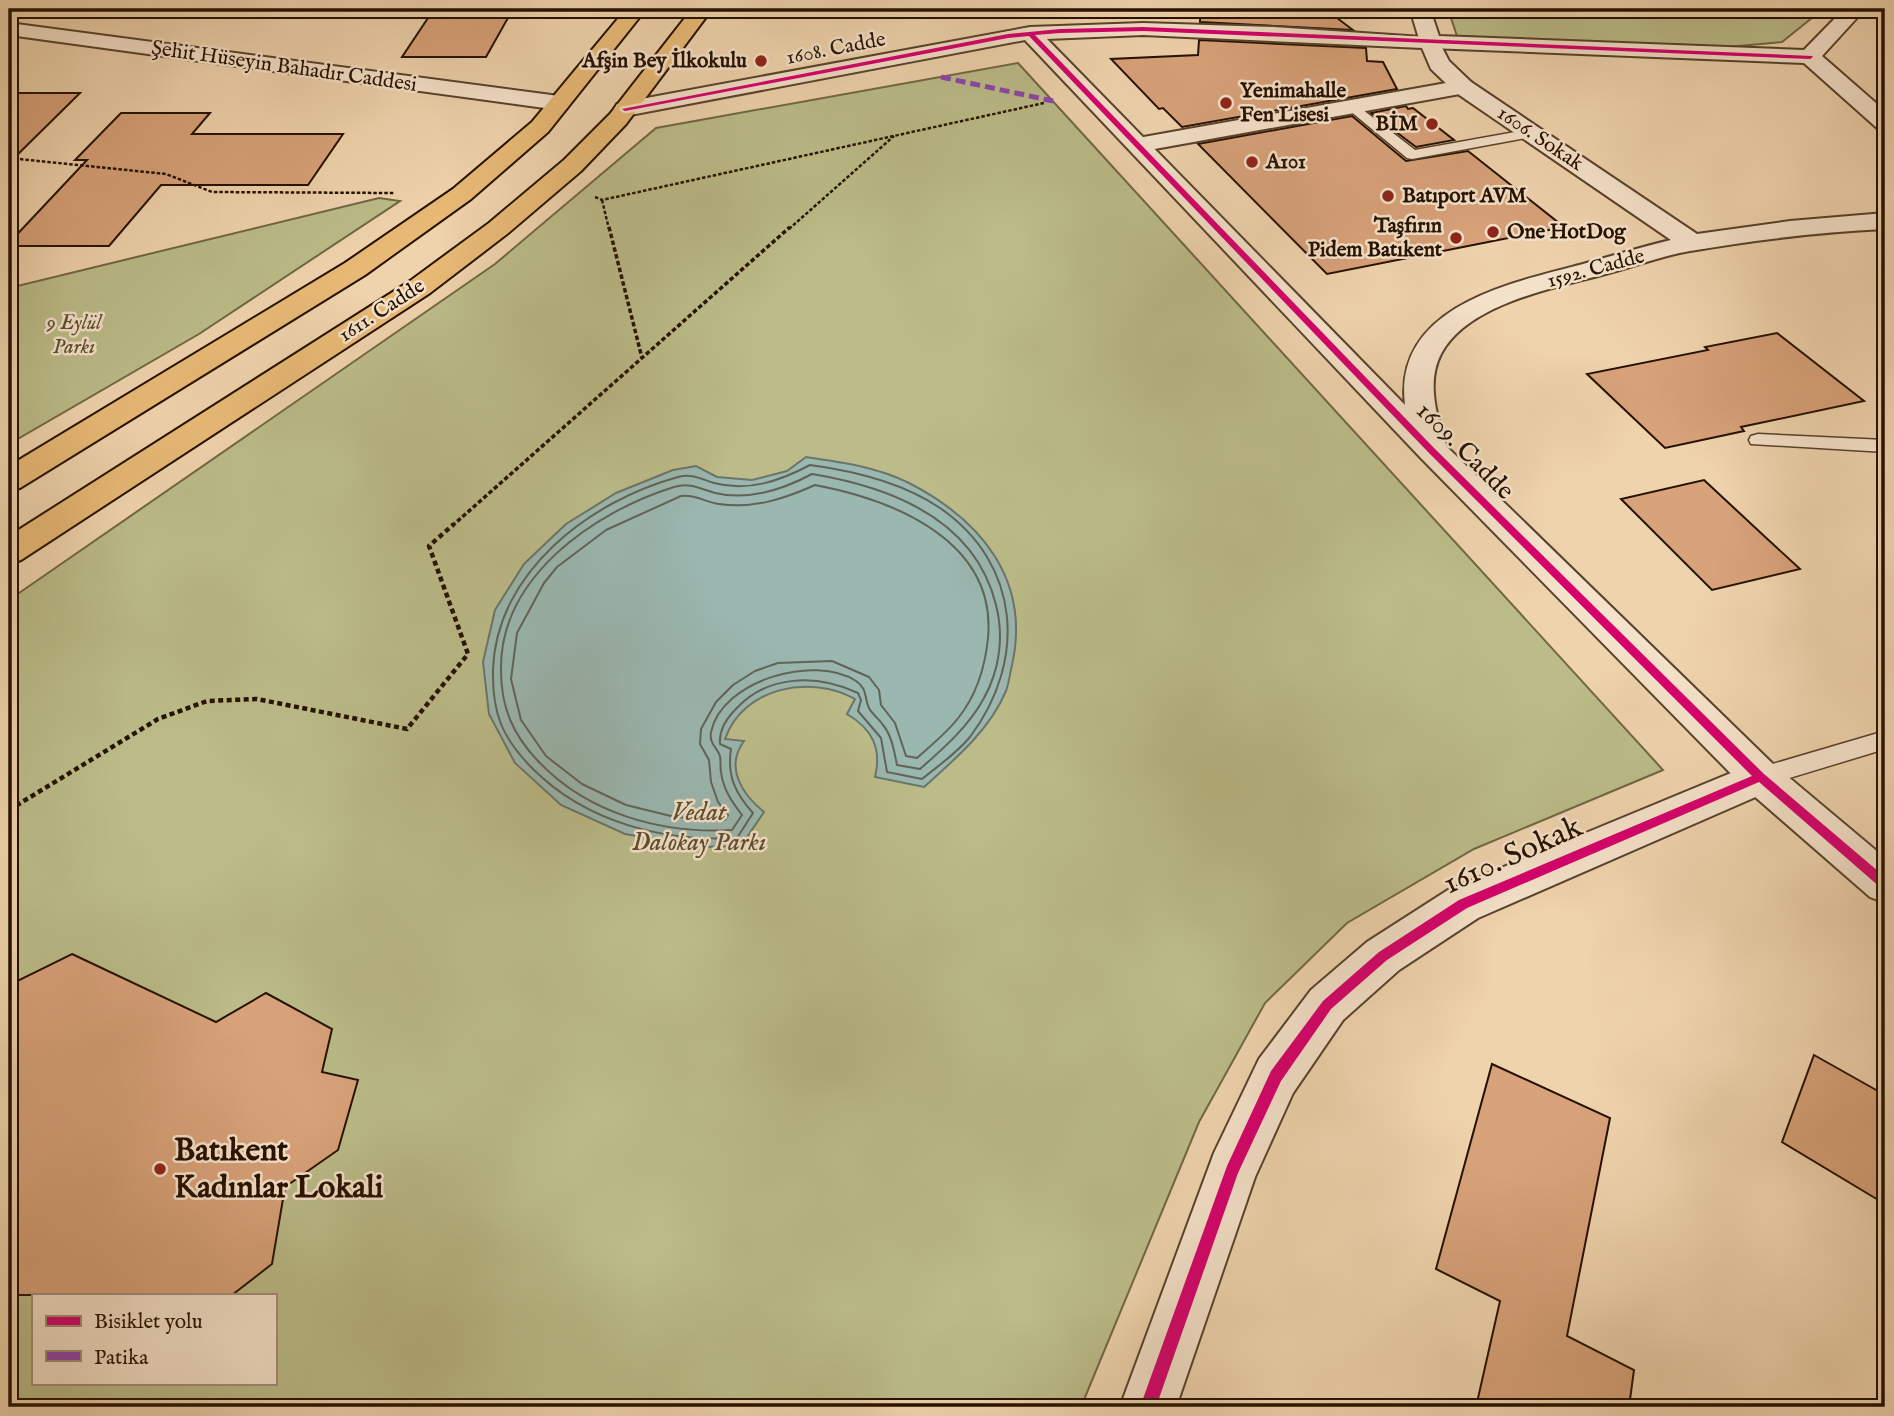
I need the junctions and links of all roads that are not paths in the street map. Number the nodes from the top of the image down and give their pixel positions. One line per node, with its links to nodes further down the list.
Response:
1 (636, 9): 10 (main road, 1611. Cadde)
2 (702, 9): 12 (main road, 1611. Cadde)
3 (1420, 9): 7 (street, 1606. Sokak)
4 (1855, 9): 8 (street)
5 (9, 29): 10 (street, Şehit Hüseyin Bahadır Caddesi)
6 (1030, 33): 7 (street, 1608. Cadde); 12 (street, 1608. Cadde); 17 (street, 1609. Cadde)
7 (1430, 42): 8 (street, 1608. Cadde); 9 (street, 1606. Sokak)
8 (1810, 57): 14 (street)
9 (1463, 87): 11 (street); 16 (street, 1606. Sokak)
10 (559, 103): 15 (main road, 1611. Cadde)
11 (1354, 107): 16 (lane); 17 (street)
12 (625, 109): 24 (main road, 1611. Cadde)
13 (505, 123): 15 (street)
14 (1885, 123)
15 (540, 127): 23 (main road, 1611. Cadde)
16 (1531, 134): 19 (street, 1606. Sokak)
17 (1138, 145): 22 (street, 1609. Cadde)
18 (1885, 221): 19 (street, 1592. Cadde)
19 (1693, 243): 22 (street, 1592. Cadde)
20 (1758, 440): 21 (lane)
21 (1885, 446)
22 (1431, 450): 26 (street, 1609. Cadde)
23 (9, 480)
24 (9, 552)
25 (1885, 740): 26 (lane)
26 (1760, 777): 27 (street, 1609. Cadde); 28 (street, 1610. Sokak)
27 (1885, 884)
28 (1148, 1407)

